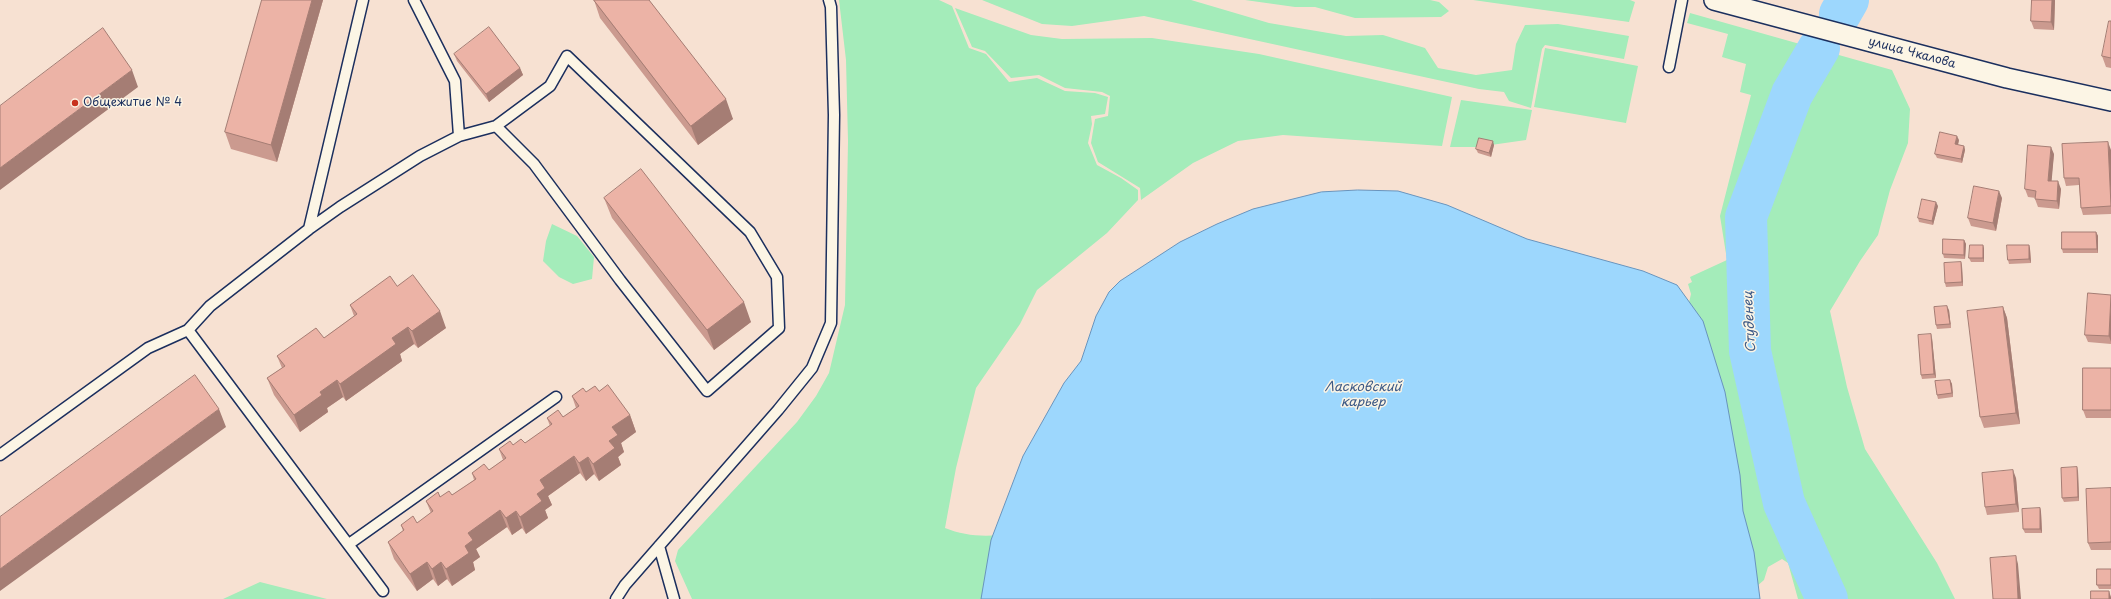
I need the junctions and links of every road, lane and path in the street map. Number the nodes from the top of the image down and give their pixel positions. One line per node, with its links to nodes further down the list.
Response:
1 (363, 0): 10 (lane)
2 (414, 0): 9 (lane)
3 (829, 0): 15 (lane)
4 (1682, 0): 6 (lane)
5 (1714, 0): 7 (street, улица Чкалова)
6 (1668, 67)
7 (2111, 101)
8 (496, 126): 8 (lane); 9 (lane)
9 (459, 136): 10 (lane)
10 (309, 229): 11 (lane)
11 (188, 330): 13 (lane); 14 (lane)
12 (556, 397): 14 (lane)
13 (0, 455)
14 (350, 544): 16 (lane)
15 (659, 546): 17 (lane); 18 (lane)
16 (383, 591)
17 (616, 599)
18 (674, 599)

